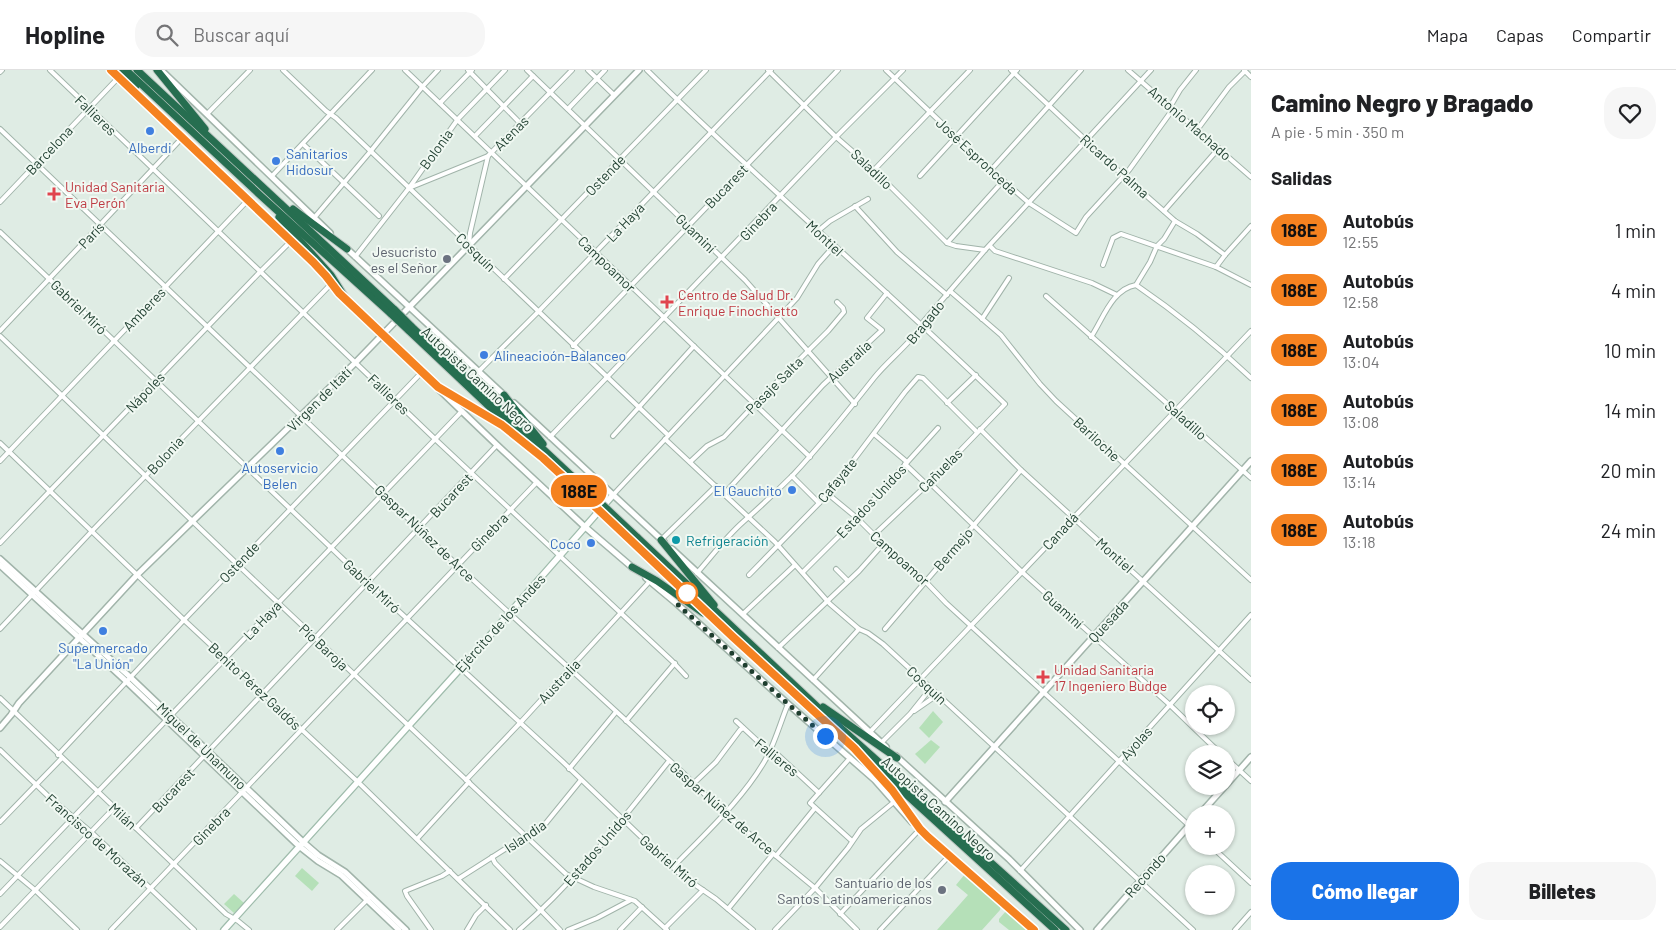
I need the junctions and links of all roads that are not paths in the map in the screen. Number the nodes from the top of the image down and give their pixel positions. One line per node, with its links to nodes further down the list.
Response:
1 (50, 70): 47 (street, Fallieres)
2 (111, 70): 32 (street)
3 (126, 70): 56 (highway, Autopista Camino Negro)
4 (137, 70): 66 (highway, Autopista Camino Negro)
5 (157, 70): 66 (highway)
6 (161, 70): 51 (street)
7 (250, 70): 51 (street)
8 (282, 70): 52 (street, Cosquín)
9 (372, 70): 52 (street)
10 (407, 70): 38 (street, Campoamor)
11 (438, 70): 38 (street)
12 (505, 70): 39 (street, Bolonia)
13 (527, 70): 33 (street, Guaminí)
14 (572, 70): 40 (street, Atenas)
15 (588, 70): 35 (street)
16 (605, 70): 35 (street)
17 (638, 70): 41 (street, Virgen de Itatí)
18 (647, 70): 42 (street, Montiel)
19 (706, 70): 42 (street, Ostende)
20 (770, 70): 45 (street, Saladillo); 59 (street, La Haya)
21 (838, 70): 45 (street, Bucarest)
22 (886, 70): 36 (street, José Espronceda)
23 (903, 70): 36 (street, Ginebra)
24 (970, 70): 50 (street)
25 (1081, 70): 46 (street)
26 (1128, 70): 37 (street, Antonio Machado)
27 (1151, 70): 37 (street, Bragado)
28 (1196, 70): 48 (street)
29 (1244, 70): 34 (street); 58 (street)
30 (470, 71): 39 (street); 43 (street)
31 (1014, 71): 46 (street, Ricardo Palma); 61 (street)
32 (118, 74): 47 (street, Barcelona); 56 (highway); 62 (street)
33 (533, 76): 40 (street, Guaminí); 44 (street)
34 (1251, 77)
35 (597, 79): 41 (street); 49 (street)
36 (895, 79): 50 (street, José Espronceda); 63 (street, Ginebra)
37 (1141, 82): 48 (street, Antonio Machado); 64 (street, Bragado)
38 (422, 86): 43 (street, Campoamor); 68 (street)
39 (487, 89): 44 (street); 53 (street, Bolonia)
40 (550, 93): 49 (street, Guaminí); 54 (street, Atenas)
41 (614, 96): 55 (street, Virgen de Itatí)
42 (677, 100): 59 (street, Montiel); 71 (street, Ostende)
43 (440, 103): 53 (street, Campoamor)
44 (504, 106): 54 (street); 60 (street)
45 (804, 106): 63 (street, Saladillo); 73 (street, Bucarest)
46 (1049, 106): 64 (street, Ricardo Palma); 76 (street)
47 (89, 108): 72 (street, Barcelona); 74 (street, Fallieres)
48 (1171, 108): 58 (street, Antonio Machado); 79 (street)
49 (568, 109): 55 (street, Guaminí)
50 (930, 113): 61 (street, José Espronceda); 75 (street)
51 (207, 114): 77 (street)
52 (330, 114): 65 (street); 68 (street, Cosquín)
53 (458, 119): 60 (street, Campoamor); 84 (street, Bolonia)
54 (520, 123): 69 (street, Atenas)
55 (585, 125): 71 (street, Guaminí); 83 (street, Virgen de Itatí)
56 (187, 128): 87 (highway, Autopista Camino Negro)
57 (0, 129): 72 (street, Gaspar Núñez de Arce)
58 (1197, 130): 67 (street, Antonio Machado)
59 (710, 133): 73 (street, Montiel); 86 (street, La Haya)
60 (476, 136): 69 (street, Campoamor)
61 (955, 136): 76 (street, José Espronceda); 78 (street)
62 (181, 138): 74 (street, París); 90 (street)
63 (836, 138): 75 (street, Saladillo); 88 (street, Ginebra)
64 (1086, 141): 79 (street, Ricardo Palma); 92 (street, Bragado)
65 (303, 144): 77 (street); 82 (street)
66 (218, 146): 85 (highway, Autopista Camino Negro)
67 (1219, 148): 80 (street, Antonio Machado); 94 (street)
68 (370, 152): 82 (street); 84 (street, Cosquín)
69 (491, 152): 70 (street, Atenas); 83 (street, Campoamor)
70 (488, 156): 84 (street, Atenas); 107 (street)
71 (620, 160): 86 (street, Guaminí); 97 (street, Ostende)
72 (36, 163): 91 (street, Barcelona); 99 (street, Gaspar Núñez de Arce)
73 (746, 166): 88 (street, Montiel); 100 (street, Bucarest)
74 (153, 169): 99 (street, París); 104 (street, Fallieres)
75 (874, 170): 106 (street, Saladillo)
76 (991, 170): 81 (street, José Espronceda)
77 (272, 176): 96 (street)
78 (920, 176)
79 (1124, 176): 92 (street, José Espronceda); 94 (street, Ricardo Palma)
80 (1251, 177)
81 (1003, 181): 92 (street, José Espronceda); 106 (street)
82 (343, 182): 95 (street); 96 (street)
83 (527, 186): 97 (street, Campoamor); 107 (street, Virgen de Itatí)
84 (409, 188): 107 (street, Cosquín); 115 (street, Bolonia)
85 (267, 190): 111 (highway); 136 (highway, Autopista Camino Negro)
86 (654, 192): 100 (street, Guaminí); 113 (street, La Haya)
87 (261, 196): 132 (highway); 136 (highway, Autopista Camino Negro)
88 (780, 198): 102 (street, Montiel); 116 (street, Ginebra)
89 (868, 199): 93 (street)
90 (247, 201): 104 (street, Amberes); 105 (street)
91 (0, 202)
92 (1029, 204): 109 (street, Bragado)
93 (856, 206): 102 (street); 129 (street, Bariloche)
94 (1164, 211): 98 (street, Ricardo Palma)
95 (379, 216)
96 (314, 218): 111 (street)
97 (562, 220): 113 (street, Campoamor); 122 (street, Ostende)
98 (1175, 221): 110 (street); 114 (street, Ricardo Palma)
99 (101, 224): 121 (street, París); 126 (street, Gaspar Núñez de Arce)
100 (688, 226): 116 (street, Guaminí); 127 (street, Bucarest)
101 (1251, 226): 114 (street)
102 (818, 231): 108 (street, Montiel)
103 (0, 232): 121 (street, Gabriel Miró)
104 (218, 232): 119 (street, Fallieres); 126 (street, Amberes)
105 (291, 241): 119 (street, Nápoles); 123 (street)
106 (947, 243): 112 (street)
107 (470, 246): 122 (street, Cosquín); 134 (street, Virgen de Itatí)
108 (834, 246): 128 (street, Montiel); 138 (street, Ejército de los Andes)
109 (990, 246): 112 (street, Bragado); 130 (street)
110 (1157, 246): 117 (street); 118 (street); 124 (street)
111 (346, 249): 115 (street)
112 (985, 250): 129 (street, Bragado)
113 (595, 252): 127 (street, Campoamor); 137 (street, La Haya)
114 (1225, 255): 118 (street)
115 (355, 257): 134 (street)
116 (722, 258): 138 (street, Guaminí); 139 (street, Ginebra)
117 (1104, 264)
118 (1216, 267): 125 (street)
119 (260, 272): 135 (street, Fallieres); 142 (street, Nápoles)
120 (1009, 278): 140 (street)
121 (50, 279): 144 (street, París); 149 (street, Gabriel Miró)
122 (504, 280): 137 (street, Cosquín)
123 (332, 283): 132 (street); 135 (street, Bolonia)
124 (1136, 285): 130 (street); 153 (street)
125 (1251, 285)
126 (166, 286): 142 (street, Gaspar Núñez de Arce); 149 (street, Amberes)
127 (630, 286): 139 (street, Campoamor); 150 (street, Bucarest)
128 (887, 293): 141 (street, Montiel); 160 (street, Australia)
129 (949, 293): 140 (street, Bariloche); 141 (street, Bragado)
130 (1117, 295): 148 (street)
131 (1046, 296): 148 (street, Saladillo)
132 (348, 302): 147 (street)
133 (837, 302): 152 (street, Pasaje Salta)
134 (409, 308): 147 (street, Virgen de Itatí); 157 (street)
135 (302, 312): 154 (street, Fallieres); 155 (street, Bolonia)
136 (393, 312): 143 (highway, Autopista Camino Negro, bridge)
137 (538, 312): 150 (street, Cosquín); 157 (street, La Haya)
138 (778, 317): 152 (street, Guaminí); 158 (street, Ejército de los Andes)
139 (665, 318): 151 (street, Campoamor); 162 (street, Ginebra)
140 (982, 319): 197 (street, Bariloche)
141 (922, 325): 159 (street, Montiel); 171 (street, Bragado)
142 (208, 327): 155 (street, Gaspar Núñez de Arce); 164 (street, Nápoles)
143 (410, 328): 192 (highway, Autopista Camino Negro); 204 (highway, Autopista Camino Negro)
144 (0, 331)
145 (1251, 331): 153 (street, Canadá)
146 (0, 336): 167 (street, Pío Baroja)
147 (382, 336): 154 (street, Virgen de Itatí); 156 (street)
148 (1091, 336): 174 (street, Saladillo)
149 (114, 341): 164 (street, Gabriel Miró); 167 (street, Amberes)
150 (574, 346): 162 (street, Cosquín)
151 (694, 346): 158 (street, Campoamor); 173 (street)
152 (808, 351): 160 (street, Guaminí); 170 (street, Pasaje Salta)
153 (1227, 356): 163 (street); 174 (street, Canadá)
154 (356, 362): 168 (street, Fallieres); 176 (street, Virgen de Itatí)
155 (250, 367): 176 (street, Gaspar Núñez de Arce); 177 (street, Bolonia)
156 (422, 372): 165 (street); 168 (street, Ostende)
157 (478, 372): 166 (street)
158 (724, 375): 170 (street, Campoamor); 185 (street, Ejército de los Andes)
159 (976, 376): 169 (street); 172 (street, Montiel)
160 (832, 377): 171 (street, Guaminí); 179 (street, Australia)
161 (918, 377): 169 (street, Montiel); 181 (street, Cafayate)
162 (607, 378): 173 (street, Cosquín); 184 (street, Ginebra)
163 (1251, 378)
164 (156, 381): 177 (street, Gabriel Miró); 182 (street, Nápoles)
165 (438, 387): 175 (street); 192 (highway)
166 (504, 395): 184 (street); 204 (highway)
167 (62, 396): 182 (street, Pío Baroja); 189 (street, Amberes)
168 (395, 400): 186 (street, Fallieres); 190 (street, Ostende)
169 (946, 403): 180 (street, Montiel)
170 (754, 404): 179 (street, Campoamor); 195 (street, Pasaje Salta)
171 (855, 404): 191 (street, Bragado)
172 (1005, 404): 180 (street, Cañuelas)
173 (638, 407): 183 (street); 185 (street, Cosquín)
174 (1175, 410): 197 (street, Canadá); 200 (street, Saladillo)
175 (462, 411): 186 (street, La Haya); 188 (street)
176 (302, 416): 190 (street, Gaspar Núñez de Arce); 198 (street, Virgen de Itatí)
177 (198, 421): 198 (street, Gabriel Miró); 202 (street, Bolonia)
178 (938, 428): 196 (street, Estados Unidos)
179 (781, 430): 191 (street, Campoamor); 211 (street, Australia)
180 (978, 431): 199 (street, Montiel); 207 (street, Cañuelas)
181 (874, 434): 196 (street, Guaminí); 212 (street, Cafayate)
182 (103, 435): 202 (street, Pío Baroja); 209 (street, Nápoles)
183 (612, 436)
184 (550, 437): 213 (street)
185 (666, 437): 195 (street, Cosquín); 213 (street, Ejército de los Andes)
186 (435, 439): 201 (street, Fallieres); 210 (street, La Haya)
187 (0, 443): 189 (street, Benito Pérez Galdós)
188 (497, 445): 201 (street, Bucarest); 206 (street)
189 (9, 452): 193 (street, Amberes); 209 (street, Benito Pérez Galdós)
190 (343, 455): 210 (street, Gaspar Núñez de Arce); 215 (street, Ostende)
191 (810, 457): 203 (street, Bragado)
192 (543, 458): 204 (highway, Autopista Camino Negro)
193 (0, 461)
194 (1251, 461): 200 (street, Quesada)
195 (690, 462): 208 (street, Cosquín)
196 (906, 463): 207 (street, Guaminí); 219 (street, Estados Unidos)
197 (1125, 464): 217 (street, Canadá); 223 (street, Bariloche)
198 (248, 468): 215 (street, Gabriel Miró); 220 (street, Virgen de Itatí)
199 (1021, 470): 217 (street, Montiel); 222 (street, Bermejo)
200 (1243, 470): 205 (street, Saladillo); 223 (street, Quesada)
201 (472, 473): 216 (street, Fallieres); 224 (street, Bucarest)
202 (146, 476): 220 (street, Pío Baroja); 225 (street, Bolonia)
203 (792, 476): 214 (street); 218 (street, Bragado)
204 (570, 477): 227 (highway, Autopista Camino Negro, bridge)
205 (1251, 478)
206 (536, 482): 216 (street, Ginebra); 221 (street)
207 (927, 483): 222 (street, Guaminí); 226 (street, Cañuelas)
208 (716, 486): 211 (street, Cosquín); 228 (street)
209 (50, 491): 225 (street, Benito Pérez Galdós); 229 (street, Nápoles)
210 (383, 493): 224 (street, Gaspar Núñez de Arce); 232 (street, La Haya)
211 (724, 494): 218 (street, Cosquín)
212 (828, 494): 214 (street, Cafayate); 219 (street, Campoamor)
213 (613, 495): 221 (main road, Ejército de los Andes); 228 (street)
214 (819, 503): 231 (street, Cafayate)
215 (291, 508): 232 (street, Gabriel Miró); 235 (street, Ostende)
216 (510, 509): 233 (street, Fallieres); 237 (street, Ginebra)
217 (1073, 517): 242 (street, Canadá); 250 (street, Montiel)
218 (748, 518): 231 (street, Cosquín); 243 (street, Bragado)
219 (857, 518): 226 (street, Campoamor); 241 (street, Estados Unidos)
220 (193, 521): 235 (street, Pío Baroja); 244 (street, Virgen de Itatí)
221 (584, 526): 233 (main road, Ejército de los Andes); 239 (street)
222 (974, 526): 242 (street, Guaminí); 249 (street, Bermejo)
223 (1192, 526): 246 (street, Bariloche); 250 (street, Quesada)
224 (420, 528): 237 (street, Gaspar Núñez de Arce); 251 (street, Bucarest)
225 (92, 531): 244 (street, Benito Pérez Galdós); 252 (street, Bolonia)
226 (874, 535): 230 (street, Campoamor)
227 (635, 540): 266 (highway, Autopista Camino Negro); 269 (highway, Autopista Camino Negro)
228 (662, 540): 243 (street); 269 (highway)
229 (0, 543)
230 (884, 544): 248 (street); 249 (street, Campoamor)
231 (778, 546): 238 (street, Cosquín); 245 (street, Cafayate)
232 (331, 547): 251 (street, Gabriel Miró); 254 (street, La Haya)
233 (560, 555): 255 (main road, Ejército de los Andes); 256 (street, Fallieres)
234 (0, 558): 252 (street, Miguel de Unamuno)
235 (237, 564): 254 (street, Pío Baroja); 260 (street, Ostende)
236 (0, 565): 252 (street, Miguel de Unamuno)
237 (457, 565): 255 (street, Gaspar Núñez de Arce); 259 (street, Ginebra)
238 (795, 565): 241 (street, Cosquín); 257 (street)
239 (632, 567): 247 (street); 266 (highway)
240 (836, 569): 248 (street)
241 (803, 572): 253 (street, Cosquín)
242 (1022, 572): 261 (street, Canadá); 267 (street, Guaminí)
243 (697, 573): 257 (street)
244 (138, 575): 260 (street, Benito Pérez Galdós); 265 (street, Virgen de Itatí)
245 (749, 576)
246 (1251, 580)
247 (650, 581): 256 (street, Australia); 288 (street)
248 (848, 581): 253 (street)
249 (926, 581): 261 (street, Campoamor); 264 (street, Bermejo)
250 (1143, 581): 267 (street, Quesada); 271 (street, Montiel)
251 (368, 583): 259 (street, Gabriel Miró); 268 (street, Bucarest)
252 (34, 593): 262 (street, Bolonia); 265 (street, Miguel de Unamuno)
253 (828, 600): 263 (street, Cosquín); 270 (street)
254 (278, 603): 268 (street, Pío Baroja); 272 (street, La Haya)
255 (509, 612): 274 (main road, Ejército de los Andes); 276 (street, Gaspar Núñez de Arce)
256 (621, 613): 273 (street, Fallieres); 276 (street, Australia)
257 (742, 614): 270 (street)
258 (1251, 615): 271 (street, Ayolas)
259 (408, 619): 274 (street, Gabriel Miró); 277 (street, Ginebra)
260 (184, 620): 272 (street, Benito Pérez Galdós); 279 (street, Ostende)
261 (970, 625): 280 (street, Canadá); 284 (street, Campoamor)
262 (0, 629)
263 (859, 629): 280 (street, Cosquín); 281 (street)
264 (884, 629)
265 (81, 636): 279 (street, Miguel de Unamuno); 290 (street, Virgen de Itatí)
266 (733, 637): 305 (highway, Autopista Camino Negro)
267 (1094, 637): 284 (street, Quesada); 289 (street, Guaminí)
268 (315, 638): 277 (street, Pío Baroja); 285 (street, Bucarest)
269 (750, 644): 275 (highway, Autopista Camino Negro)
270 (778, 648): 281 (street)
271 (1218, 650): 282 (street, Montiel); 289 (street, Ayolas)
272 (225, 658): 285 (street, Benito Pérez Galdós); 293 (street, La Haya)
273 (675, 663): 278 (street, Fallieres); 294 (street)
274 (461, 667): 296 (street, Gabriel Miró); 297 (main road, Ejército de los Andes)
275 (776, 668): 312 (highway); 401 (highway, Autopista Camino Negro)
276 (570, 669): 291 (street, Gaspar Núñez de Arce); 296 (street, Australia)
277 (354, 675): 297 (street, Pío Baroja); 300 (street, Ginebra)
278 (686, 676)
279 (128, 679): 293 (street, Miguel de Unamuno); 309 (street, Ostende)
280 (920, 679): 283 (street, Cosquín); 301 (street, Canadá)
281 (813, 680): 301 (street)
282 (1251, 680)
283 (930, 689): 286 (street, Cosquín); 292 (street)
284 (1044, 692): 304 (street, Quesada); 314 (street, Campoamor)
285 (263, 694): 300 (street, Benito Pérez Galdós); 308 (street, Bucarest)
286 (937, 695): 292 (street); 304 (street, Cosquín)
287 (0, 698): 290 (street, Milán)
288 (788, 704): 307 (street); 311 (street)
289 (1170, 705): 303 (street, Guaminí); 314 (street, Ayolas)
290 (14, 711): 298 (street, Virgen de Itatí); 309 (street, Milán)
291 (616, 712): 294 (street, Gaspar Núñez de Arce); 316 (street)
292 (910, 714): 302 (street)
293 (168, 718): 308 (street, Miguel de Unamuno); 326 (street, La Haya)
294 (626, 721): 313 (street, Gaspar Núñez de Arce)
295 (736, 721): 299 (street, Fallieres)
296 (520, 723): 316 (street, Gabriel Miró); 320 (street, Australia)
297 (408, 726): 320 (street, Pío Baroja); 322 (main road, Ejército de los Andes)
298 (0, 728)
299 (743, 728): 307 (street, Fallieres); 324 (street)
300 (302, 730): 322 (street, Benito Pérez Galdós); 325 (street, Ginebra)
301 (870, 732): 302 (street)
302 (881, 743): 312 (street)
303 (1212, 745)
304 (995, 747): 330 (street, Quesada); 335 (street, Cosquín)
305 (854, 748): 341 (highway); 400 (highway, Autopista Camino Negro)
306 (0, 750): 323 (street, Francisco de Morazán)
307 (770, 750): 327 (street, Fallieres); 334 (street)
308 (206, 754): 325 (street, Miguel de Unamuno); 340 (street, Bucarest)
309 (60, 756): 323 (street, Ostende); 326 (street, Milán)
310 (1251, 757): 317 (street)
311 (850, 758): 327 (street); 329 (street)
312 (897, 758): 330 (street)
313 (669, 761): 324 (street, Gaspar Núñez de Arce); 337 (street, Estados Unidos)
314 (1120, 761): 335 (street, Ayolas); 339 (street, Campoamor)
315 (1235, 766): 317 (street)
316 (569, 768): 319 (street, Gabriel Miró)
317 (1239, 770): 318 (street); 321 (street)
318 (1235, 775)
319 (581, 780): 337 (street, Gabriel Miró); 344 (street, Islandia)
320 (467, 781): 344 (street, Pío Baroja); 345 (street, Australia)
321 (1251, 781)
322 (358, 782): 345 (street, Benito Pérez Galdós); 347 (main road, Ejército de los Andes)
323 (36, 784): 336 (street, Francisco de Morazán); 338 (street, Ostende)
324 (693, 784): 334 (street, Gaspar Núñez de Arce)
325 (244, 791): 347 (street, Miguel de Unamuno); 353 (street, Ginebra)
326 (97, 792): 332 (street, Milán); 336 (street, La Haya)
327 (819, 793): 333 (street)
328 (1217, 795): 331 (street)
329 (894, 802): 341 (street); 346 (street)
330 (945, 802): 356 (street)
331 (1208, 805)
332 (114, 808): 340 (street, Milán); 342 (street)
333 (816, 808): 346 (street); 348 (street)
334 (724, 813): 348 (street, Gaspar Núñez de Arce); 354 (street)
335 (1070, 816): 356 (street, Ayolas); 360 (street, Cosquín)
336 (73, 817): 342 (street, Francisco de Morazán); 357 (street, La Haya)
337 (622, 820): 354 (street, Gabriel Miró); 358 (street, Estados Unidos)
338 (0, 822)
339 (1185, 822)
340 (136, 828): 353 (street, Milán)
341 (920, 829): 350 (street); 374 (street)
342 (91, 832): 362 (street, Francisco de Morazán); 364 (street)
343 (1185, 834): 360 (street, Recondo)
344 (525, 837): 351 (street, Islandia); 358 (street, Pío Baroja)
345 (417, 839): 355 (street, Benito Pérez Galdós)
346 (852, 841): 363 (street)
347 (301, 844): 367 (street, Miguel de Unamuno); 375 (main road, Ejército de los Andes)
348 (775, 855): 363 (street, Gaspar Núñez de Arce); 371 (street)
349 (1221, 855): 361 (street)
350 (949, 856): 398 (street); 399 (street)
351 (492, 858): 359 (street, Islandia); 372 (street)
352 (0, 861): 357 (street)
353 (174, 864): 362 (street, Ginebra); 375 (street, Milán)
354 (673, 867): 365 (street, Gabriel Miró)
355 (450, 871): 359 (street, Benito Pérez Galdós); 387 (street)
356 (1020, 871): 402 (street)
357 (18, 876): 364 (street); 366 (street, La Haya)
358 (572, 878): 368 (street, Pío Baroja); 372 (street, Estados Unidos)
359 (458, 879): 369 (street, Benito Pérez Galdós)
360 (1140, 880): 403 (street, Recondo); 404 (street, Cosquín)
361 (1251, 883)
362 (151, 888): 380 (street, Ginebra); 381 (street, Francisco de Morazán)
363 (815, 888): 374 (street, Gaspar Núñez de Arce); 396 (street)
364 (35, 890): 377 (street); 379 (street)
365 (703, 890): 371 (street, Gabriel Miró); 378 (street)
366 (0, 894)
367 (369, 898): 384 (street); 385 (street, Miguel de Unamuno); 386 (street, Miguel de Unamuno)
368 (632, 899): 370 (street, Pío Baroja); 392 (street)
369 (486, 905): 388 (street); 389 (street, Benito Pérez Galdós)
370 (642, 906): 376 (street); 378 (street, Pío Baroja)
371 (728, 909): 395 (street, Gabriel Miró)
372 (541, 911): 390 (street, Estados Unidos); 391 (street)
373 (1251, 912): 405 (street)
374 (840, 914): 397 (street, Gaspar Núñez de Arce)
375 (235, 919): 382 (main road, Ejército de los Andes); 383 (street, Milán)
376 (625, 925): 393 (street); 394 (street)
377 (0, 927)
378 (666, 929)
379 (77, 930)
380 (111, 930)
381 (194, 930)
382 (224, 930)
383 (249, 930)
384 (337, 930)
385 (399, 930)
386 (406, 930)
387 (431, 930)
388 (467, 930)
389 (510, 930)
390 (519, 930)
391 (560, 930)
392 (568, 930)
393 (620, 930)
394 (631, 930)
395 (753, 930)
396 (775, 930)
397 (857, 930)
398 (880, 930)
399 (1034, 930)
400 (1055, 930)
401 (1066, 930)
402 (1080, 930)
403 (1097, 930)
404 (1193, 930)
405 (1235, 930)

